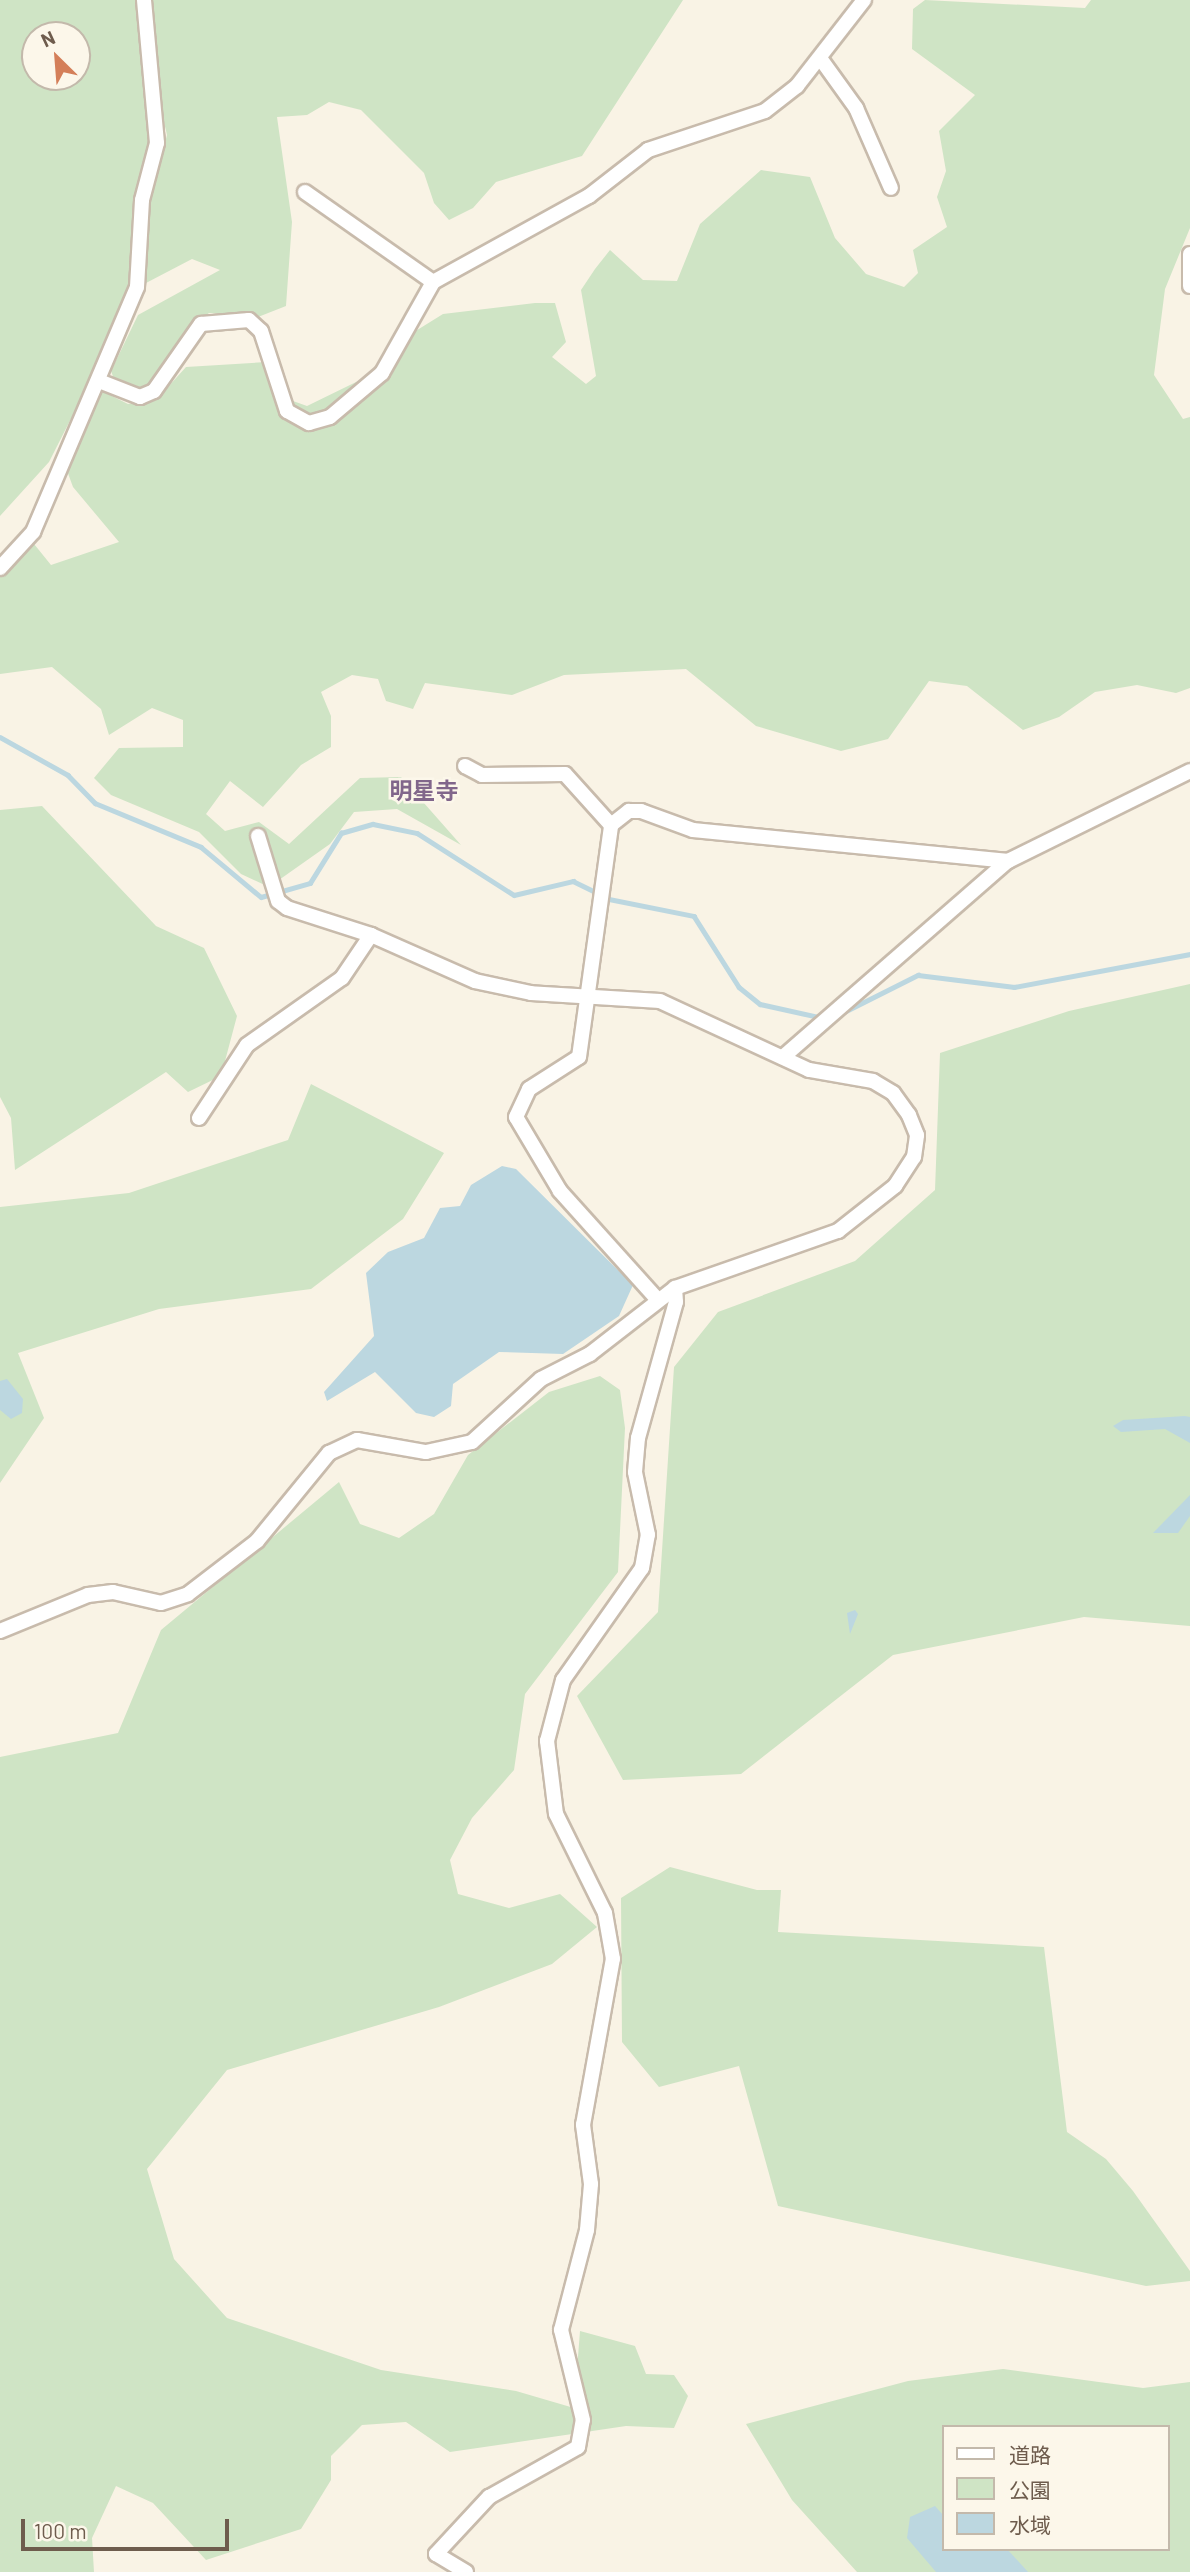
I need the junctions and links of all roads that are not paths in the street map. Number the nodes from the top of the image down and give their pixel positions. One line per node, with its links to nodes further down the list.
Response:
1 (144, 0): 9 (street)
2 (864, 0): 3 (street)
3 (820, 58): 4 (street); 7 (street)
4 (891, 188)
5 (304, 192): 7 (street)
6 (1190, 254): 8 (street)
7 (433, 282): 9 (street)
8 (1190, 286)
9 (99, 381): 10 (street)
10 (0, 568)
11 (466, 766): 13 (street)
12 (1190, 771): 15 (street)
13 (611, 825): 15 (street); 17 (street)
14 (258, 836): 16 (street)
15 (1008, 861): 18 (street)
16 (370, 935): 17 (street); 19 (street)
17 (588, 996): 18 (street); 21 (street)
18 (783, 1057): 20 (street)
19 (199, 1118)
20 (674, 1288): 21 (street); 23 (street)
21 (659, 1300): 22 (street)
22 (0, 1631)
23 (466, 2572)

